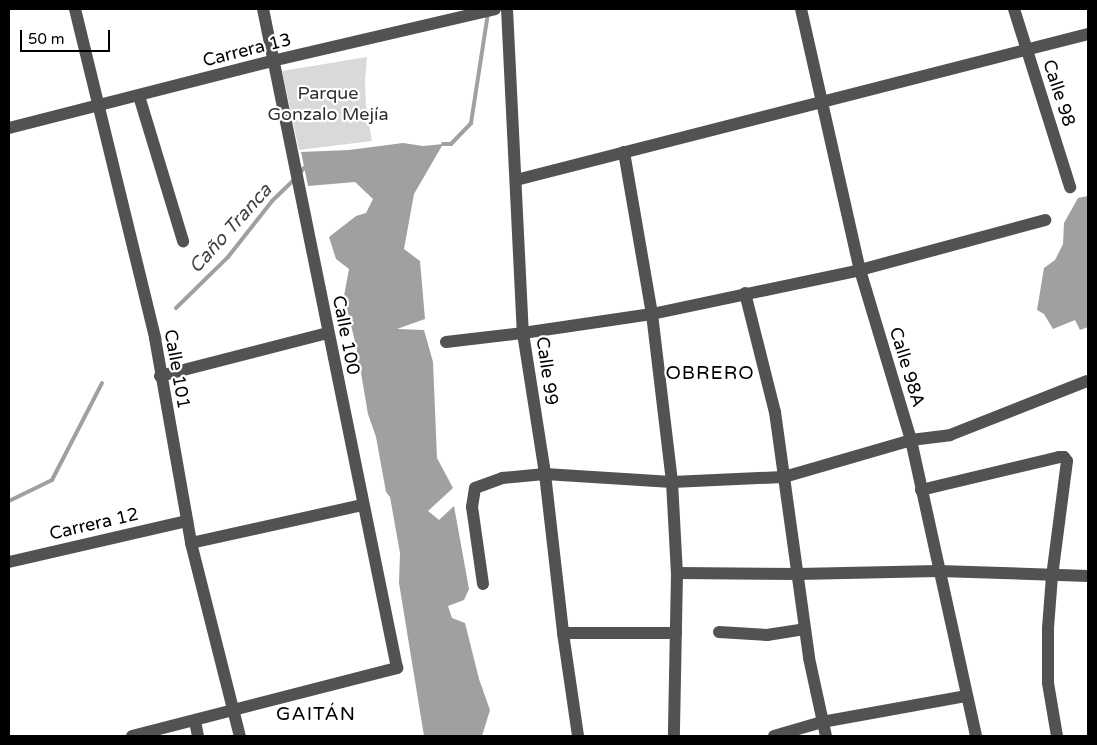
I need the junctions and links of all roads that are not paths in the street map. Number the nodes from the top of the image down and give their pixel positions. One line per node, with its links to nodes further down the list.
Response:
1 (75, 9): 13 (street, Calle 101)
2 (263, 9): 10 (street, Calle 100)
3 (495, 9): 7 (street, Carrera 13)
4 (507, 9): 16 (street, Calle 99)
5 (801, 9): 12 (street, Calle 98A)
6 (1014, 9): 9 (street, Calle 98)
7 (445, 15): 10 (street, Carrera 13)
8 (1088, 34): 9 (street)
9 (1027, 50): 12 (street); 17 (street, Calle 98)
10 (272, 61): 11 (street, Carrera 13); 24 (street, Calle 100)
11 (138, 96): 13 (street, Carrera 13); 19 (street)
12 (822, 102): 15 (street); 20 (street, Calle 98A)
13 (97, 106): 14 (street, Carrera 13); 26 (street, Calle 101)
14 (9, 128)
15 (624, 152): 16 (street); 22 (street)
16 (516, 180): 23 (street, Calle 99)
17 (1070, 187)
18 (1045, 220): 20 (street)
19 (183, 240)
20 (860, 270): 21 (street); 28 (street, Calle 98A)
21 (745, 293): 22 (street); 30 (street)
22 (652, 314): 23 (street); 31 (street)
23 (523, 333): 25 (street); 29 (street, Calle 99)
24 (328, 334): 26 (street); 33 (street, Calle 100)
25 (446, 342)
26 (160, 376): 34 (street, Calle 101)
27 (1086, 381): 28 (street)
28 (911, 440): 30 (street); 32 (street, Calle 98A)
29 (545, 474): 31 (street); 42 (street); 45 (street, Calle 99)
30 (784, 477): 31 (street); 39 (street)
31 (672, 482): 38 (street)
32 (921, 490): 37 (street, Calle 98A); 40 (street)
33 (363, 505): 35 (street); 48 (street, Calle 100)
34 (187, 521): 35 (street, Calle 101); 36 (street, Carrera 12)
35 (191, 543): 48 (street, Calle 101)
36 (9, 562)
37 (939, 571): 39 (street); 40 (street); 47 (street, Calle 98A)
38 (677, 573): 39 (street); 46 (street)
39 (798, 574): 43 (street)
40 (1052, 576): 41 (street); 59 (street)
41 (1088, 576)
42 (483, 584)
43 (805, 629): 44 (street); 50 (street)
44 (719, 632)
45 (563, 633): 46 (street); 54 (street, Calle 99)
46 (676, 633): 55 (street)
47 (967, 696): 50 (street); 58 (street, Calle 98A)
48 (234, 711): 49 (street); 53 (street, Calle 101)
49 (195, 721): 51 (street); 52 (street)
50 (822, 722): 56 (street); 57 (street)
51 (132, 736)
52 (198, 736)
53 (240, 736)
54 (578, 736)
55 (674, 736)
56 (774, 736)
57 (826, 736)
58 (976, 736)
59 (1056, 736)

